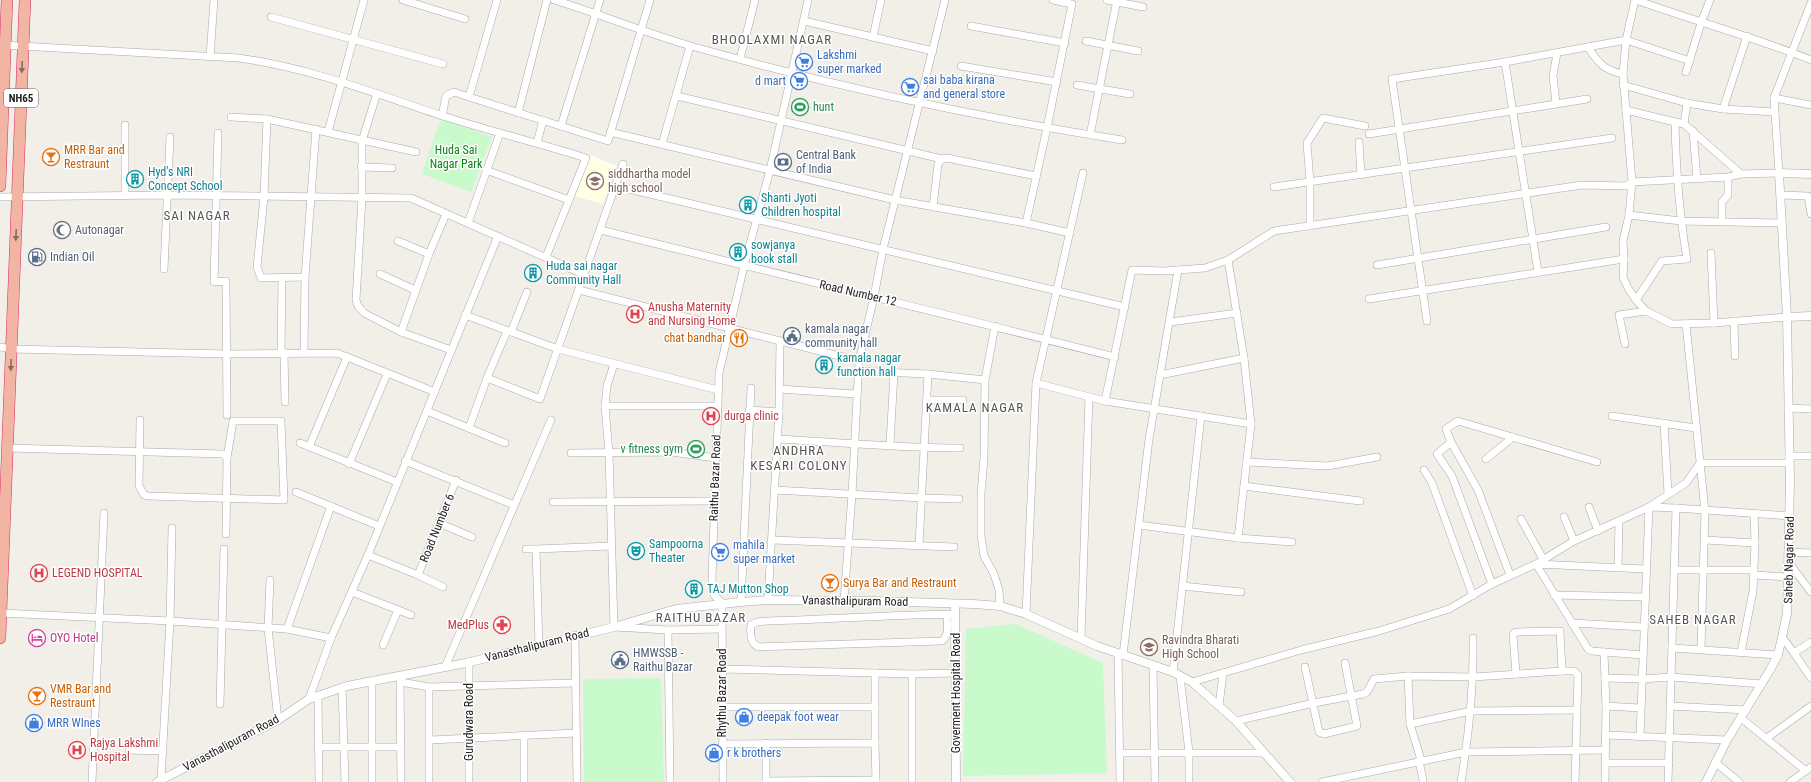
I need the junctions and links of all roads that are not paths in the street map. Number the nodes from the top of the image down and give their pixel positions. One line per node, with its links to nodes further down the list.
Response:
1 (8, 0): 37 (highway, NH65)
2 (25, 0): 40 (highway, NH65)
3 (214, 0): 46 (street)
4 (364, 0): 33 (street)
5 (403, 0): 26 (street)
6 (496, 0): 64 (street)
7 (547, 0): 75 (street)
8 (554, 0): 24 (street)
9 (600, 0): 24 (street)
10 (650, 0): 30 (street)
11 (755, 0): 47 (street)
12 (808, 0): 27 (street, Raithu Bazar Road)
13 (881, 0): 32 (street)
14 (945, 0): 42 (street)
15 (1053, 0): 21 (street)
16 (1107, 0): 20 (street)
17 (1635, 0): 28 (street); 34 (street)
18 (1710, 0): 28 (street)
19 (1808, 0): 22 (street)
20 (1117, 1): 23 (street); 38 (street)
21 (1072, 2): 36 (street)
22 (1811, 2): 44 (street)
23 (1143, 7)
24 (596, 13): 30 (street); 84 (street)
25 (271, 17): 33 (street)
26 (465, 19)
27 (804, 21): 32 (street); 54 (street, Raithu Bazar Road)
28 (1701, 23): 31 (street); 49 (street)
29 (971, 26): 36 (street)
30 (642, 30): 39 (street); 91 (street)
31 (1747, 36): 44 (street); 71 (street)
32 (873, 37): 42 (street)
33 (353, 39): 51 (street); 56 (street)
34 (1626, 40): 41 (street); 49 (street); 55 (street)
35 (1086, 41): 38 (street)
36 (1065, 43): 57 (street)
37 (2, 45): 40 (street); 124 (highway, NH65)
38 (1108, 45): 43 (street); 60 (street)
39 (690, 46): 47 (street); 63 (street)
40 (23, 47): 46 (street); 131 (highway, NH65, one-way to 131)
41 (1588, 47): 45 (street); 55 (street)
42 (933, 51): 67 (street)
43 (1138, 51)
44 (1791, 52): 48 (street); 66 (street)
45 (1557, 53): 50 (street); 68 (street)
46 (210, 57): 56 (street)
47 (740, 59): 54 (street)
48 (1811, 60)
49 (1690, 61): 53 (street)
50 (1505, 62): 72 (street); 87 (street)
51 (443, 64)
52 (961, 66): 57 (street)
53 (1686, 72)
54 (792, 73): 67 (street); 80 (street, Raithu Bazar Road)
55 (1624, 74): 59 (street)
56 (341, 82): 61 (street); 90 (street)
57 (1056, 82): 86 (street)
58 (1077, 85): 60 (street)
59 (1623, 85): 69 (street); 73 (street)
60 (1099, 89): 62 (street); 95 (street)
61 (377, 93): 76 (street); 99 (street)
62 (1130, 94)
63 (677, 96): 80 (street); 102 (street)
64 (469, 97): 75 (street); 76 (street)
65 (1587, 98): 68 (street)
66 (1774, 98): 70 (street); 74 (street)
67 (919, 102): 86 (street); 105 (street)
68 (1556, 103): 72 (street)
69 (1687, 103): 71 (street); 82 (street)
70 (1811, 106)
71 (1723, 109): 74 (street)
72 (1514, 110): 87 (street); 103 (street)
73 (1626, 110): 81 (street); 123 (street)
74 (1775, 112): 114 (street)
75 (518, 113): 79 (street)
76 (442, 116): 93 (street)
77 (231, 117): 78 (street)
78 (267, 119): 88 (street); 134 (street)
79 (543, 120): 84 (street); 101 (street)
80 (782, 120): 105 (street); 112 (street, Raithu Bazar Road)
81 (1675, 122): 82 (street); 120 (street)
82 (1684, 124): 89 (street)
83 (125, 125): 128 (street)
84 (561, 126): 91 (street)
85 (1365, 126): 122 (street)
86 (1047, 128): 95 (street); 118 (street)
87 (1400, 129): 94 (street); 110 (street)
88 (316, 130): 90 (street); 135 (street)
89 (1693, 131): 115 (street); 121 (street)
90 (328, 132): 99 (street)
91 (610, 132): 102 (street)
92 (218, 133): 132 (street)
93 (500, 134): 101 (street); 111 (street)
94 (1369, 134)
95 (1090, 135): 98 (street)
96 (170, 137): 129 (street)
97 (1612, 138): 103 (street)
98 (1122, 140)
99 (362, 141): 104 (street); 108 (street)
100 (1359, 142): 117 (street)
101 (537, 143): 137 (street)
102 (662, 144): 112 (street)
103 (1520, 150): 110 (street); 127 (street)
104 (416, 152)
105 (908, 152): 106 (street); 138 (street)
106 (942, 159): 118 (street); 139 (street)
107 (623, 164): 125 (street)
108 (361, 167): 109 (street); 136 (street)
109 (392, 168)
110 (1405, 168): 117 (street); 140 (street)
111 (486, 170): 137 (street); 147 (street)
112 (770, 170): 138 (street); 144 (street, Raithu Bazar Road)
113 (1083, 173): 153 (street)
114 (1779, 173): 115 (street); 116 (street); 130 (street, Saheb Nagar Road)
115 (1741, 174): 119 (street)
116 (1811, 174)
117 (1362, 175): 122 (street)
118 (1036, 176): 148 (street)
119 (1728, 177): 121 (street); 146 (street)
120 (1677, 179): 121 (street); 123 (street); 145 (street)
121 (1697, 179)
122 (1310, 182): 126 (street); 150 (street)
123 (1632, 182): 127 (street); 143 (street)
124 (0, 186)
125 (616, 186): 144 (street); 152 (street)
126 (1274, 187)
127 (1526, 193): 140 (street); 155 (street)
128 (125, 195): 129 (street); 131 (street)
129 (167, 195): 132 (street); 166 (street)
130 (1780, 195): 142 (street); 149 (street, Saheb Nagar Road)
131 (17, 196): 133 (street); 200 (highway, NH65, one-way to 200)
132 (217, 196): 134 (street); 205 (street)
133 (0, 197)
134 (264, 197): 135 (street); 172 (street)
135 (310, 198): 136 (street); 171 (street)
136 (362, 198): 141 (street); 195 (street)
137 (569, 200): 160 (street)
138 (895, 200): 139 (street); 157 (street)
139 (932, 207): 148 (street)
140 (1411, 211): 150 (street); 161 (street)
141 (446, 214): 147 (street); 159 (street)
142 (1811, 214)
143 (1629, 215): 145 (street); 162 (street)
144 (757, 220): 157 (street); 165 (street, Raithu Bazar Road)
145 (1681, 221): 146 (street); 180 (street)
146 (1722, 222): 149 (street)
147 (468, 223): 154 (street)
148 (1026, 223): 153 (street)
149 (1782, 223): 186 (street, Saheb Nagar Road)
150 (1310, 226): 163 (street)
151 (1606, 227): 155 (street)
152 (601, 230): 165 (street, Road Number 12); 170 (street)
153 (1070, 233): 176 (street)
154 (498, 236): 160 (street); 184 (street)
155 (1533, 239): 161 (street); 168 (street)
156 (398, 241): 159 (street)
157 (883, 250): 176 (street); 178 (street)
158 (1711, 253): 190 (street)
159 (429, 254): 173 (street)
160 (546, 257): 170 (street)
161 (1418, 258): 164 (street); 175 (street)
162 (1624, 259): 168 (street); 180 (street)
163 (1228, 260): 167 (street); 183 (street)
164 (1377, 265)
165 (744, 266): 178 (street, Road Number 12); 193 (street, Raithu Bazar Road)
166 (164, 269)
167 (1178, 270): 181 (street); 189 (street)
168 (1538, 272): 175 (street)
169 (380, 274): 173 (street)
170 (585, 275): 174 (street)
171 (305, 277): 172 (street); 204 (street)
172 (282, 278): 203 (street)
173 (415, 290): 195 (street)
174 (579, 290): 193 (street); 202 (street)
175 (1423, 290): 179 (street); 187 (street)
176 (1058, 291): 181 (street); 196 (street)
177 (527, 292): 194 (street)
178 (874, 297): 192 (street, Road Number 12); 210 (street)
179 (1369, 299)
180 (1636, 300): 182 (street)
181 (1125, 307): 208 (street)
182 (1646, 311): 191 (street); 198 (street)
183 (1237, 313): 189 (street); 209 (street)
184 (465, 315): 194 (street); 201 (street)
185 (1811, 316): 186 (street)
186 (1788, 317): 188 (street); 232 (street, Saheb Nagar Road)
187 (1427, 321)
188 (1734, 321): 190 (street); 206 (street)
189 (1170, 322): 216 (street)
190 (1714, 323): 191 (street)
191 (1686, 324): 246 (street)
192 (995, 326): 196 (street, Road Number 12); 218 (street)
193 (729, 329): 197 (street); 222 (street, Raithu Bazar Road)
194 (509, 331): 202 (street); 217 (street)
195 (401, 332): 201 (street)
196 (1047, 340): 208 (street, Road Number 12); 219 (street)
197 (780, 342): 210 (street); 221 (street)
198 (1626, 344)
199 (0, 347): 200 (street)
200 (12, 349): 205 (street); 255 (highway, NH65, one-way to 255)
201 (451, 350): 223 (street)
202 (558, 350): 211 (street); 217 (street)
203 (282, 352): 204 (street); 205 (street); 229 (street)
204 (304, 353): 207 (street)
205 (227, 354): 238 (street)
206 (1735, 356)
207 (347, 357): 214 (street); 254 (street)
208 (1114, 357): 228 (street)
209 (1244, 358): 216 (street); 244 (street)
210 (859, 361): 212 (street)
211 (614, 364): 222 (street); 230 (street)
212 (858, 371): 213 (street); 224 (street)
213 (894, 373): 215 (street); 253 (street)
214 (387, 374): 223 (street); 270 (street)
215 (928, 374): 218 (street); 226 (street)
216 (1160, 375): 233 (street)
217 (486, 378): 245 (street)
218 (985, 380): 349 (street)
219 (1036, 383): 225 (street); 353 (street)
220 (751, 388): 235 (street)
221 (779, 389): 224 (street); 237 (street)
222 (718, 390): 231 (street, Raithu Bazar Road)
223 (435, 392): 236 (street)
224 (856, 394): 252 (street)
225 (1089, 397): 228 (street); 369 (street)
226 (927, 400): 227 (street); 256 (street)
227 (963, 400)
228 (1105, 401): 233 (street)
229 (285, 402)
230 (605, 406): 231 (street); 260 (street)
231 (718, 406): 264 (street, Raithu Bazar Road)
232 (1788, 408): 234 (street); 266 (street, Saheb Nagar Road)
233 (1154, 409): 239 (street); 300 (street)
234 (1811, 409)
235 (749, 410): 237 (street); 346 (street)
236 (427, 411): 245 (street); 267 (street)
237 (778, 412): 248 (street)
238 (227, 415)
239 (1201, 416): 244 (street); 303 (street)
240 (1612, 416): 243 (street)
241 (140, 420): 258 (street)
242 (551, 420): 287 (street)
243 (1664, 423): 246 (street); 279 (street)
244 (1251, 424): 268 (street)
245 (468, 428): 251 (street)
246 (1696, 428): 271 (street)
247 (1513, 438): 249 (street); 265 (street); 269 (street)
248 (777, 439): 252 (street); 276 (street)
249 (1451, 442): 332 (street); 335 (street)
250 (300, 443): 254 (street)
251 (505, 443)
252 (854, 443): 253 (street); 278 (street)
253 (890, 444): 256 (street)
254 (309, 447): 270 (street)
255 (8, 448): 258 (street); 351 (highway, NH65)
256 (924, 448): 257 (street); 281 (street)
257 (960, 448)
258 (140, 452): 263 (street); 280 (street)
259 (571, 453): 260 (street)
260 (609, 453): 264 (street); 286 (street)
261 (1811, 456): 266 (street)
262 (1377, 457): 268 (street)
263 (226, 458): 280 (street); 280 (street)
264 (716, 458): 283 (street, Raithu Bazar Road)
265 (1486, 459)
266 (1789, 460): 271 (street); 295 (street, Saheb Nagar Road)
267 (405, 461): 273 (street); 274 (street)
268 (1248, 462): 275 (street)
269 (1597, 462)
270 (349, 464): 274 (street)
271 (1700, 464): 279 (street); 292 (street)
272 (1424, 470): 342 (street)
273 (456, 480): 287 (street); 299 (street, Road Number 6)
274 (397, 482): 301 (street)
275 (1244, 486): 284 (street); 307 (street)
276 (774, 490): 278 (street); 308 (street)
277 (296, 492): 288 (street)
278 (852, 494): 281 (street); 311 (street)
279 (1668, 494): 289 (street)
280 (226, 498): 305 (street)
281 (922, 498): 282 (street); 314 (street)
282 (959, 499)
283 (714, 501): 286 (street); 347 (street, Raithu Bazar Road)
284 (1360, 501)
285 (553, 502): 286 (street)
286 (610, 502): 315 (street)
287 (514, 505): 385 (street)
288 (331, 506): 301 (street); 362 (street)
289 (1649, 506): 291 (street); 298 (street); 327 (street)
290 (1589, 507): 304 (street)
291 (1676, 508): 292 (street); 328 (street)
292 (1705, 511): 294 (street); 309 (street)
293 (104, 513): 355 (street)
294 (1754, 514): 295 (street); 313 (street)
295 (1790, 516): 320 (street, Saheb Nagar Road)
296 (1564, 517): 310 (street)
297 (1521, 519): 323 (street)
298 (1619, 521): 304 (street); 326 (street)
299 (439, 523): 306 (street); 331 (street, Road Number 6)
300 (1139, 525): 303 (street); 379 (street)
301 (379, 526): 322 (street)
302 (172, 528): 356 (street)
303 (1189, 530): 307 (street); 336 (street)
304 (1598, 531): 310 (street)
305 (226, 534)
306 (472, 537)
307 (1238, 538): 312 (street)
308 (772, 540): 311 (street); 344 (street)
309 (1705, 540): 313 (street); 329 (street)
310 (1574, 541): 323 (street)
311 (848, 542): 314 (street); 345 (street)
312 (1292, 542)
313 (1755, 543): 330 (street)
314 (919, 545): 316 (street)
315 (610, 546): 319 (street); 359 (street)
316 (954, 547)
317 (224, 549): 358 (street)
318 (526, 549): 319 (street)
319 (536, 549): 372 (street)
320 (1789, 552): 321 (street); 324 (street, Saheb Nagar Road)
321 (1811, 553)
322 (368, 555): 331 (street); 338 (street)
323 (1543, 559): 325 (street)
324 (1789, 562): 333 (street, Saheb Nagar Road); 340 (street)
325 (1536, 564): 326 (street); 332 (street); 341 (street)
326 (1618, 568): 327 (street)
327 (1646, 569): 343 (street)
328 (1674, 570): 329 (street); 374 (street)
329 (1704, 570): 330 (street); 375 (street)
330 (1754, 572): 333 (street); 377 (street)
331 (418, 575): 337 (street)
332 (1510, 575): 335 (street)
333 (1788, 577): 366 (street, Saheb Nagar Road)
334 (270, 580): 361 (street)
335 (1492, 584): 342 (street)
336 (1182, 586): 339 (street); 389 (street)
337 (443, 587)
338 (352, 592): 350 (street); 368 (street)
339 (1241, 592)
340 (1811, 592)
341 (1554, 595): 343 (street); 357 (street)
342 (1473, 596): 392 (street)
343 (1644, 597): 360 (street)
344 (768, 600): 345 (street, Vanasthalipuram Road); 346 (street, Vanasthalipuram Road)
345 (844, 601): 348 (street, Vanasthalipuram Road)
346 (741, 602): 347 (street, Vanasthalipuram Road)
347 (722, 604): 359 (street, Vanasthalipuram Road); 363 (street, Rhythu Bazar Road)
348 (955, 604): 349 (street, Vanasthalipuram Road); 352 (street, Goverment Hospital Road)
349 (1000, 606): 353 (street, Vanasthalipuram Road)
350 (398, 610): 354 (street); 373 (street)
351 (1, 613): 355 (street); 367 (highway, NH65)
352 (951, 614): 352 (street); 391 (street, Goverment Hospital Road)
353 (1026, 614): 369 (street, Vanasthalipuram Road)
354 (411, 615)
355 (99, 617): 356 (street); 463 (street)
356 (170, 621): 358 (street); 448 (street)
357 (1572, 623): 360 (street); 376 (street)
358 (221, 624): 361 (street); 414 (street)
359 (614, 627): 364 (street); 365 (street, Vanasthalipuram Road)
360 (1644, 627): 380 (street)
361 (268, 628): 362 (street); 426 (street)
362 (287, 629): 368 (street)
363 (722, 629): 364 (street); 387 (street, Rhythu Bazar Road)
364 (668, 630): 472 (street)
365 (575, 635): 372 (street, Vanasthalipuram Road); 405 (street)
366 (1782, 637): 378 (street); 381 (street, Saheb Nagar Road)
367 (0, 638)
368 (331, 638): 412 (street)
369 (1081, 638): 379 (street, Vanasthalipuram Road)
370 (1473, 638): 397 (street)
371 (1811, 642): 378 (street)
372 (539, 644): 382 (street, Vanasthalipuram Road)
373 (383, 645)
374 (1672, 648): 375 (street); 398 (street)
375 (1701, 649): 377 (street)
376 (1604, 652): 380 (street); 400 (street)
377 (1741, 652): 381 (street)
378 (1794, 653): 401 (street)
379 (1121, 654): 384 (street, Vanasthalipuram Road); 451 (street)
380 (1643, 655): 402 (street)
381 (1778, 655): 406 (street, Saheb Nagar Road)
382 (469, 662): 385 (street, Vanasthalipuram Road); 408 (street, Gurudwara Road)
383 (1344, 663): 411 (street)
384 (1153, 665): 389 (street, Vanasthalipuram Road); 452 (street)
385 (444, 667): 399 (street, Vanasthalipuram Road)
386 (1305, 667): 413 (street)
387 (722, 668): 390 (street); 419 (street, Rhythu Bazar Road)
388 (1562, 670): 394 (street); 394 (street); 422 (street)
389 (1172, 672): 395 (street, Vanasthalipuram Road)
390 (875, 673): 393 (street); 420 (street)
391 (955, 673): 393 (street); 475 (street, Goverment Hospital Road)
392 (1223, 673): 404 (street); 415 (street)
393 (912, 674): 474 (street)
394 (1516, 674): 397 (street)
395 (1180, 676): 404 (street, Vanasthalipuram Road); 449 (street)
396 (1408, 676): 397 (street); 411 (street); 428 (street)
397 (1474, 677): 424 (street)
398 (1671, 677): 402 (street); 406 (street); 417 (street)
399 (400, 678): 403 (street, Vanasthalipuram Road); 407 (street); 444 (street)
400 (1605, 678): 402 (street); 416 (street)
401 (1811, 678)
402 (1642, 679): 421 (street)
403 (372, 681): 409 (street, Vanasthalipuram Road); 443 (street)
404 (1192, 682): 415 (street, Vanasthalipuram Road)
405 (575, 683): 408 (street); 429 (street)
406 (1762, 684): 423 (street, Saheb Nagar Road)
407 (429, 687): 408 (street); 436 (street)
408 (469, 687): 434 (street, Gurudwara Road)
409 (342, 688): 410 (street, Vanasthalipuram Road); 442 (street)
410 (318, 695): 412 (street, Vanasthalipuram Road); 441 (street)
411 (1351, 696): 413 (street); 413 (street)
412 (309, 699): 426 (street, Vanasthalipuram Road)
413 (1314, 703): 427 (street)
414 (220, 704)
415 (1219, 706): 427 (street, Vanasthalipuram Road)
416 (1606, 706): 421 (street); 430 (street)
417 (1670, 706): 423 (street); 433 (street)
418 (1811, 706): 435 (street)
419 (722, 707): 420 (street); 440 (street, Rhythu Bazar Road)
420 (875, 707): 439 (street)
421 (1640, 708): 432 (street)
422 (1576, 710): 424 (street); 446 (street)
423 (1746, 710): 425 (street, Saheb Nagar Road)
424 (1471, 711): 428 (street); 450 (street)
425 (1741, 718): 435 (street); 437 (street, Saheb Nagar Road)
426 (278, 720): 460 (street, Vanasthalipuram Road)
427 (1236, 721): 453 (street, Vanasthalipuram Road)
428 (1410, 724): 454 (street)
429 (576, 733): 431 (street); 471 (street)
430 (1605, 735): 432 (street); 447 (street)
431 (524, 736): 434 (street); 470 (street)
432 (1640, 736): 433 (street)
433 (1670, 737): 437 (street); 457 (street)
434 (469, 738): 436 (street); 469 (street, Gurudwara Road)
435 (1767, 738): 458 (street)
436 (430, 740): 468 (street)
437 (1727, 740): 455 (street, Saheb Nagar Road)
438 (766, 743): 439 (street); 440 (street); 461 (street)
439 (876, 743): 462 (street)
440 (722, 744): 473 (street, Rhythu Bazar Road)
441 (318, 747): 442 (street); 464 (street)
442 (344, 747): 443 (street); 465 (street)
443 (372, 747): 444 (street); 466 (street)
444 (401, 747): 467 (street)
445 (129, 750): 448 (street)
446 (1575, 750): 447 (street); 450 (street); 482 (street)
447 (1605, 750): 456 (street)
448 (163, 752): 460 (street)
449 (1189, 752): 452 (street); 453 (street); 478 (street)
450 (1466, 752): 454 (street); 481 (street)
451 (1120, 753): 452 (street); 476 (street)
452 (1154, 753): 477 (street)
453 (1264, 753): 479 (street, Vanasthalipuram Road)
454 (1420, 761): 459 (street); 480 (street)
455 (1715, 762): 485 (street, Saheb Nagar Road); 486 (street)
456 (1605, 763): 457 (street); 483 (street)
457 (1669, 763): 484 (street)
458 (1809, 769): 487 (street)
459 (1423, 780)
460 (159, 781)
461 (766, 781): 462 (street)
462 (876, 781)
463 (92, 782)
464 (319, 782)
465 (345, 782)
466 (372, 782)
467 (401, 782)
468 (429, 782)
469 (469, 782)
470 (524, 782)
471 (577, 782)
472 (670, 782)
473 (723, 782)
474 (912, 782)
475 (956, 782)
476 (1120, 782)
477 (1155, 782)
478 (1189, 782)
479 (1290, 782)
480 (1322, 782)
481 (1461, 782)
482 (1575, 782)
483 (1605, 782)
484 (1668, 782)
485 (1706, 782)
486 (1739, 782)
487 (1790, 782)

